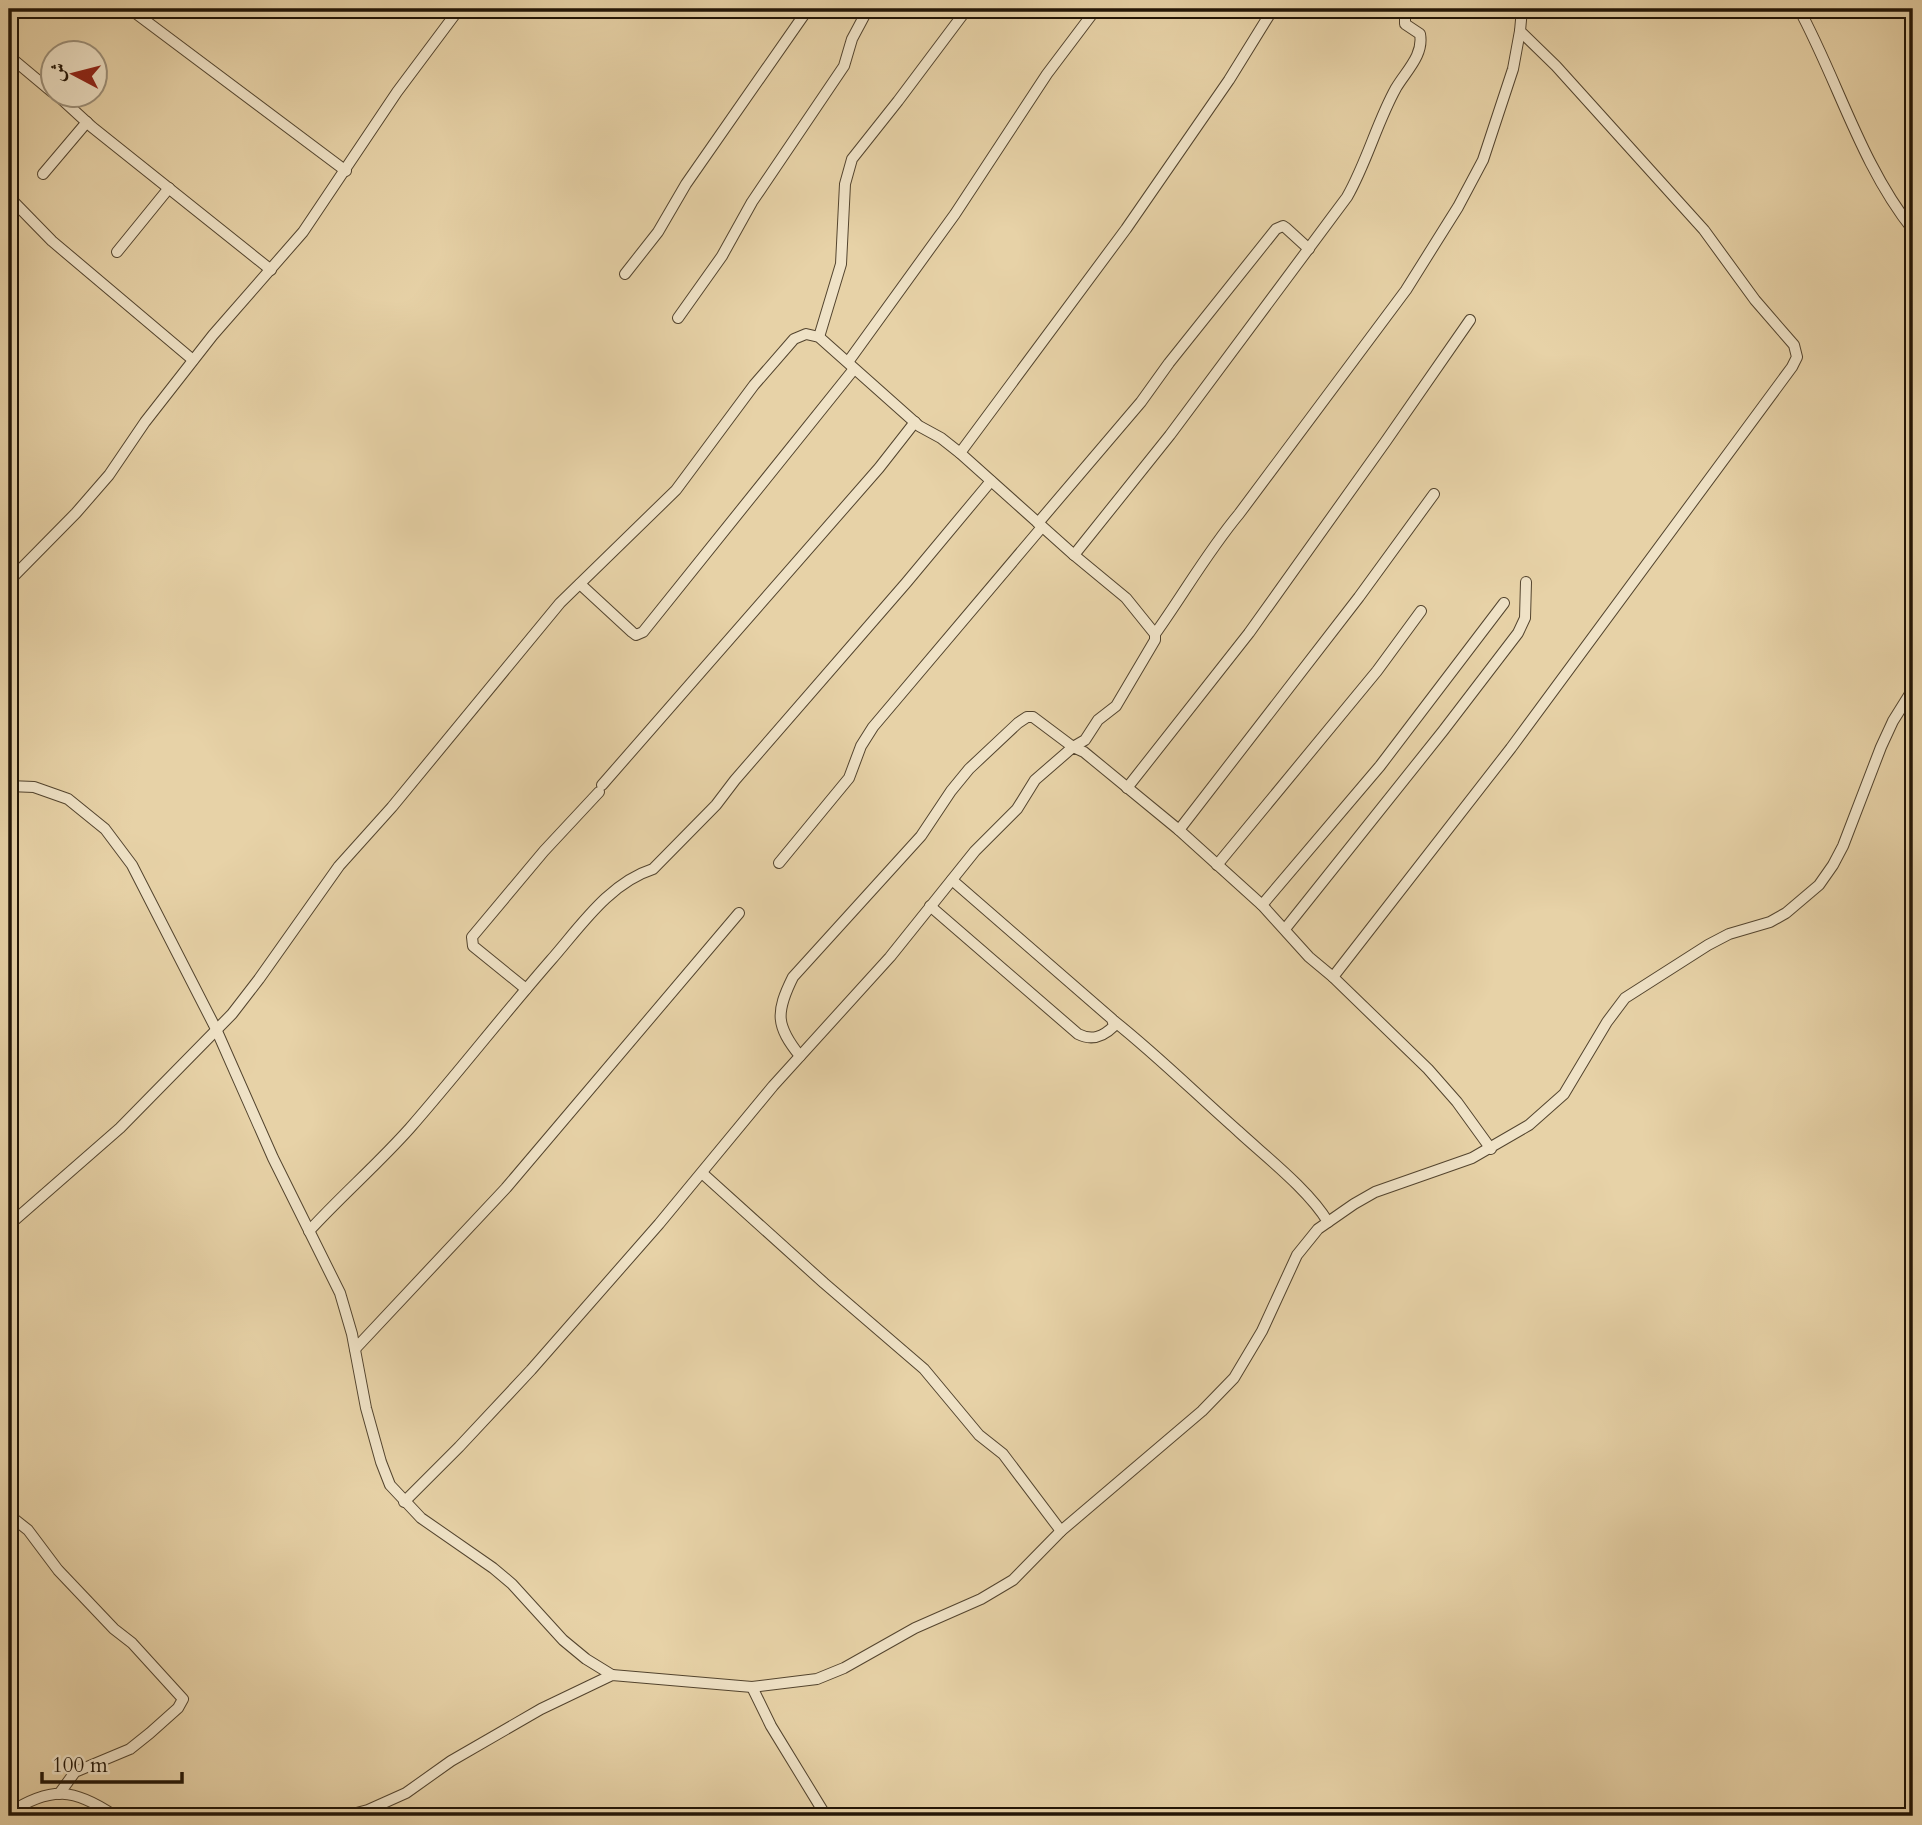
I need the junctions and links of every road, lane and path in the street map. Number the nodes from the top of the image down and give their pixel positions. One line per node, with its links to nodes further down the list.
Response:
1 (130, 9): 16 (street)
2 (458, 9): 16 (street)
3 (807, 9): 24 (street)
4 (867, 9): 25 (street)
5 (967, 9): 27 (street)
6 (1096, 9): 29 (street)
7 (1273, 9): 31 (street)
8 (1409, 9): 21 (street)
9 (1522, 9): 11 (street)
10 (1799, 9): 20 (street)
11 (1520, 31): 41 (street); 54 (street)
12 (9, 56): 13 (street)
13 (38, 80)
14 (71, 108): 15 (street)
15 (87, 122): 17 (street); 18 (street)
16 (345, 170): 23 (street)
17 (43, 174)
18 (169, 188): 22 (street); 23 (street)
19 (9, 197): 28 (street)
20 (1913, 230)
21 (1309, 249): 34 (street); 35 (street)
22 (117, 252)
23 (271, 270): 28 (street)
24 (625, 274)
25 (678, 318)
26 (1470, 320): 45 (street)
27 (818, 337): 29 (street); 38 (street)
28 (193, 360): 36 (street)
29 (851, 365): 30 (street); 38 (street)
30 (915, 422): 31 (street); 55 (street)
31 (960, 453): 32 (street)
32 (991, 481): 34 (street); 55 (street)
33 (1434, 494): 46 (street)
34 (1040, 525): 35 (street); 47 (street)
35 (1074, 555): 41 (street)
36 (9, 581)
37 (1526, 582): 53 (street)
38 (580, 584): 57 (street)
39 (1504, 603): 50 (street)
40 (1421, 611): 48 (street)
41 (1155, 634): 43 (street)
42 (1913, 689): 59 (street)
43 (1073, 747): 45 (street); 49 (street); 58 (street)
44 (9, 786): 57 (street)
45 (1127, 788): 46 (street)
46 (1179, 830): 48 (street)
47 (779, 863)
48 (1217, 865): 50 (street)
49 (952, 880): 51 (street); 56 (street)
50 (1262, 905): 53 (street)
51 (930, 906): 56 (street); 58 (street)
52 (739, 913): 64 (street)
53 (1285, 929): 54 (street)
54 (1334, 977): 59 (street)
55 (526, 989): 63 (street)
56 (1114, 1021): 61 (street)
57 (216, 1029): 62 (street); 63 (street)
58 (800, 1056): 60 (street)
59 (1490, 1149): 61 (street)
60 (702, 1173): 65 (street); 67 (street)
61 (1328, 1222): 67 (street)
62 (9, 1225)
63 (309, 1231): 64 (street)
64 (355, 1349): 65 (street)
65 (404, 1502): 68 (street)
66 (9, 1515): 70 (street)
67 (1061, 1531): 69 (street)
68 (612, 1675): 69 (street); 73 (street)
69 (752, 1687): 74 (street)
70 (59, 1794): 71 (street); 72 (street)
71 (9, 1813)
72 (116, 1816)
73 (345, 1816)
74 (826, 1816)

